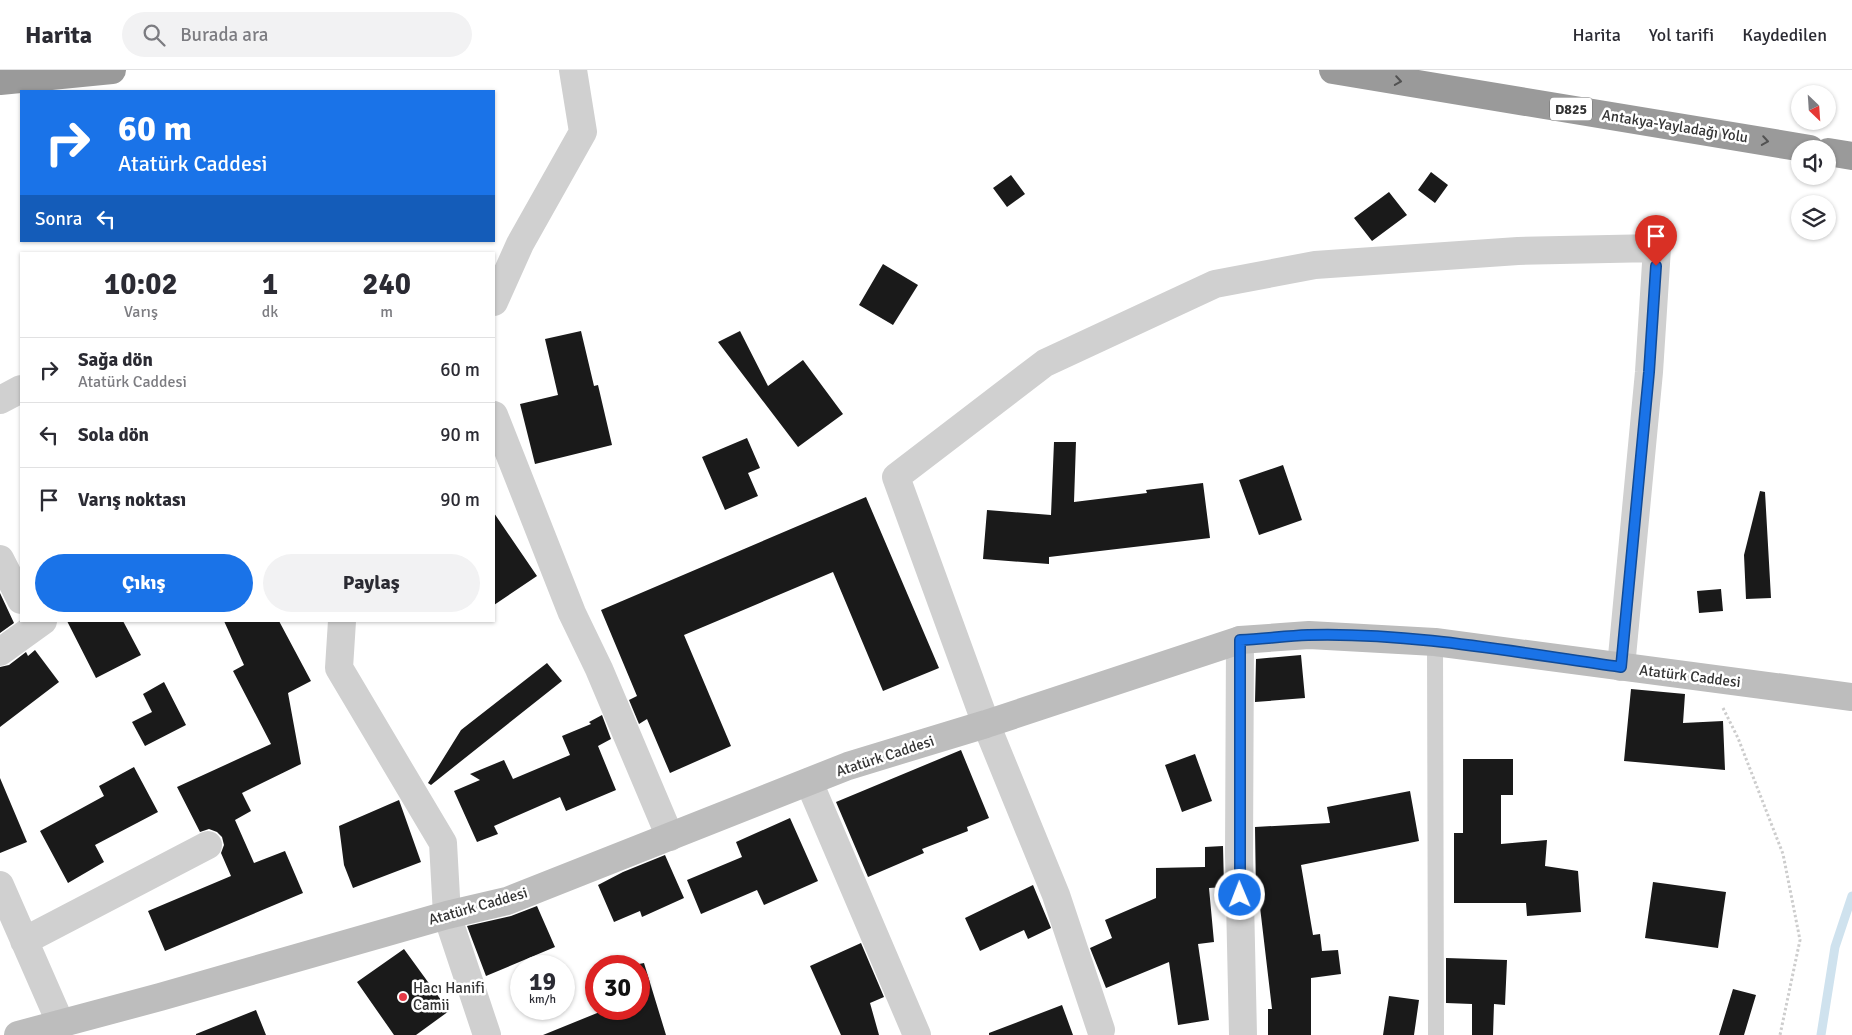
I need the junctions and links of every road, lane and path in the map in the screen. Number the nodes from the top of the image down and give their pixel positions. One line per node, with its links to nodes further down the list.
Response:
1 (112, 70): 4 (highway)
2 (574, 70): 8 (street)
3 (1332, 70): 5 (highway, Antakya-Yayladağı Yolu / D825, one-way to 5)
4 (0, 81)
5 (1791, 146)
6 (1836, 153): 7 (highway)
7 (1852, 156)
8 (495, 300)
9 (20, 390): 10 (street)
10 (0, 400)
11 (495, 418): 24 (street)
12 (0, 559): 13 (street)
13 (20, 598)
14 (342, 622): 27 (street)
15 (37, 623): 18 (street)
16 (1240, 640): 17 (main road, Atatürk Caddesi); 22 (main road, Atatürk Caddesi); 34 (street)
17 (1435, 642): 19 (main road, Atatürk Caddesi); 35 (lane)
18 (0, 652)
19 (1621, 667): 20 (main road, Atatürk Caddesi); 22 (street)
20 (1708, 678): 21 (main road, Atatürk Caddesi); 36 (path)
21 (1852, 697)
22 (986, 724): 23 (main road, Atatürk Caddesi); 30 (street)
23 (809, 782): 24 (main road, Atatürk Caddesi); 33 (street)
24 (670, 837): 27 (main road, Atatürk Caddesi)
25 (208, 845): 28 (street)
26 (0, 885): 28 (street)
27 (447, 915): 29 (main road, Atatürk Caddesi); 32 (street)
28 (24, 941): 29 (street)
29 (60, 1022): 31 (main road, Atatürk Caddesi)
30 (1101, 1030)
31 (18, 1035)
32 (487, 1035)
33 (917, 1035)
34 (1243, 1035)
35 (1436, 1035)
36 (1780, 1035)

